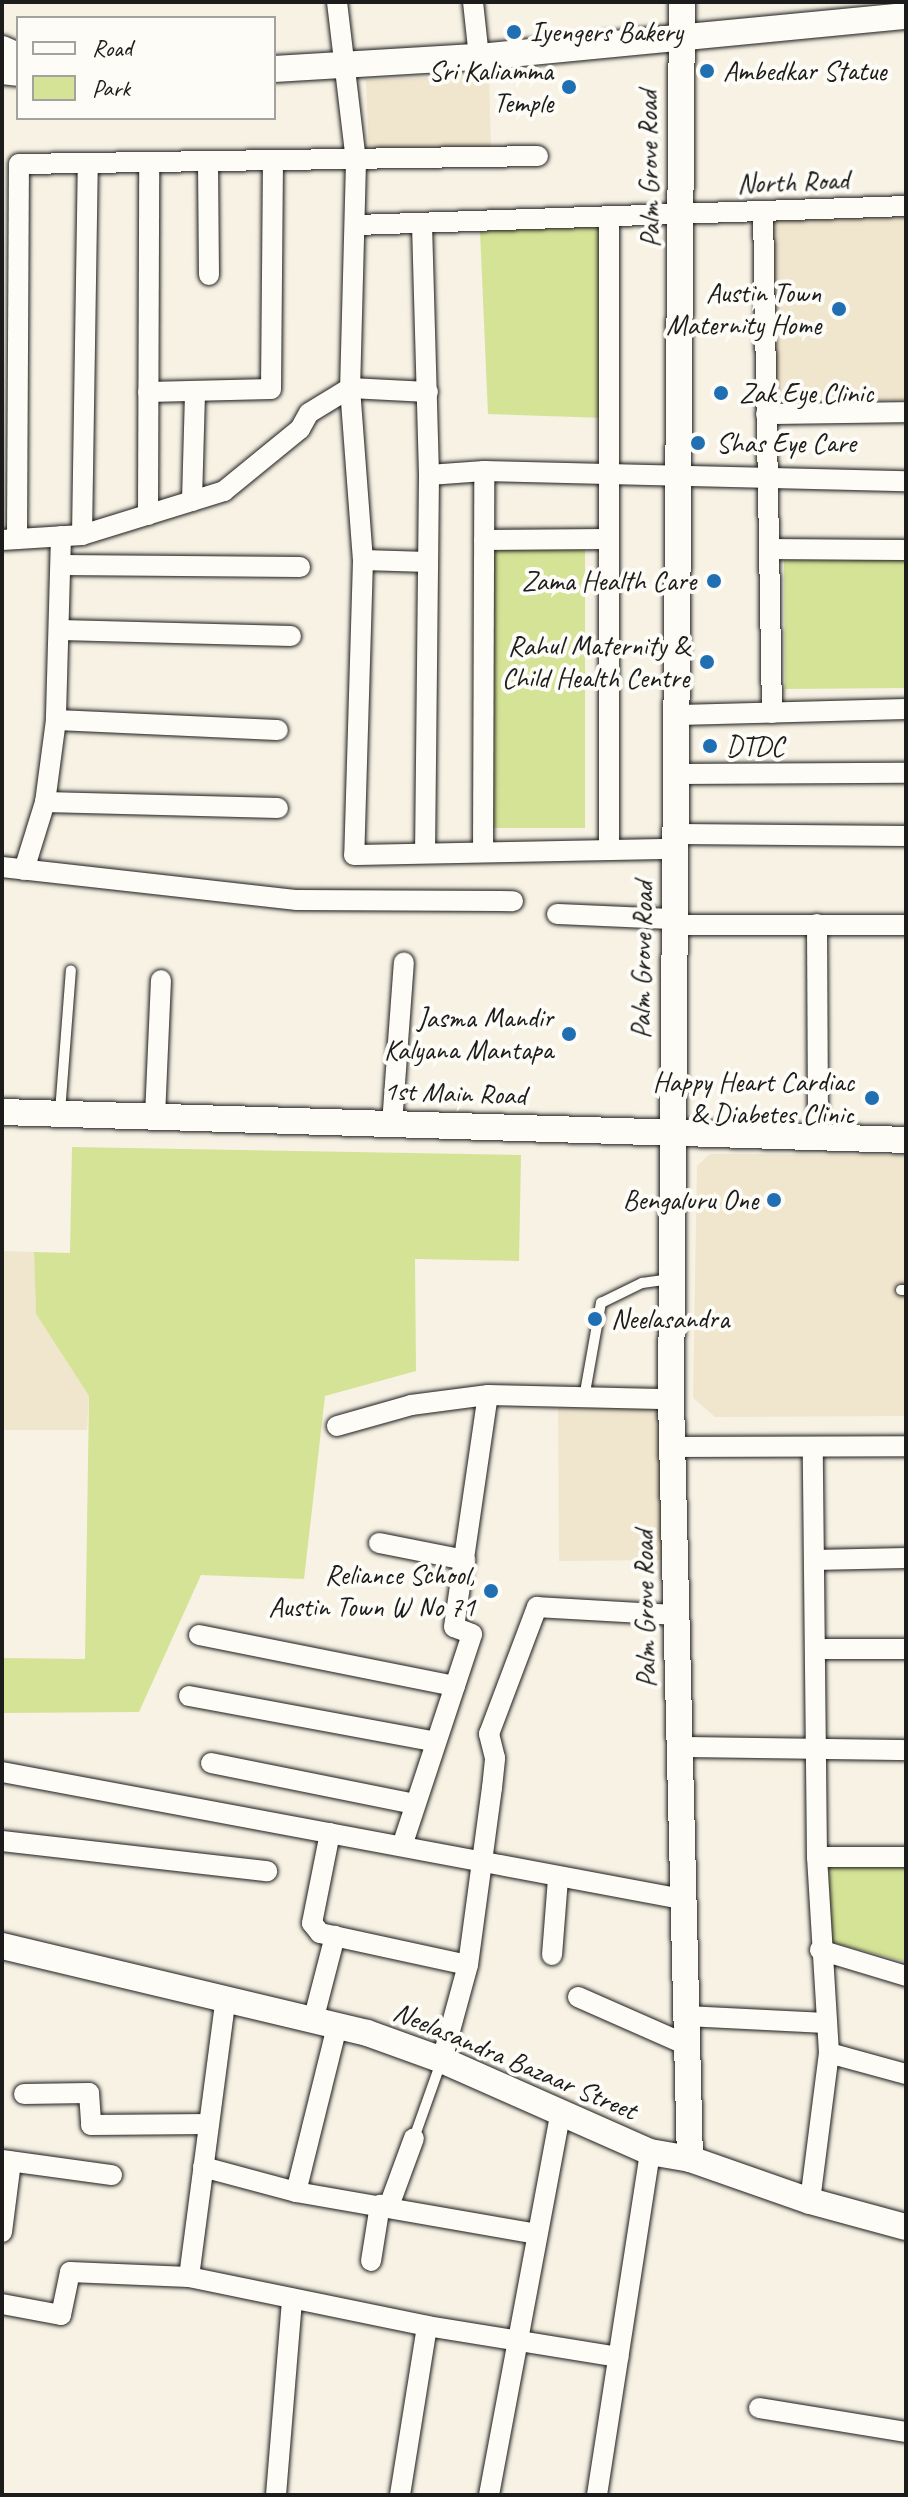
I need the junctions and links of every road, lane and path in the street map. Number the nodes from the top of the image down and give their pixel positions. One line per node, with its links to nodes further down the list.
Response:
1 (337, 2): 7 (street)
2 (473, 2): 6 (street)
3 (682, 2): 5 (street, Palm Grove Road)
4 (906, 16): 5 (street)
5 (679, 40): 6 (street); 17 (street, Palm Grove Road)
6 (479, 57): 7 (street)
7 (347, 67): 8 (street); 13 (street)
8 (276, 69)
9 (538, 156): 13 (street)
10 (149, 162): 11 (street); 14 (street); 24 (street)
11 (208, 162): 12 (street); 21 (street)
12 (273, 162): 13 (street); 23 (street)
13 (356, 162): 20 (street)
14 (88, 163): 36 (street); 37 (street)
15 (906, 206): 16 (street, North Road)
16 (763, 211): 17 (street, North Road); 27 (street)
17 (683, 213): 18 (street, North Road); 31 (street, Palm Grove Road)
18 (609, 217): 19 (street, North Road); 30 (street)
19 (422, 224): 20 (street, North Road); 25 (street)
20 (357, 225): 22 (street)
21 (209, 275)
22 (350, 388): 25 (street); 34 (street); 42 (street)
23 (195, 391): 24 (street); 34 (street)
24 (148, 392): 35 (street)
25 (428, 392): 29 (street)
26 (906, 412): 27 (street)
27 (766, 414): 32 (street)
28 (484, 471): 29 (street); 30 (street); 39 (street)
29 (429, 475): 43 (street)
30 (611, 475): 31 (street); 38 (street)
31 (682, 477): 32 (street); 50 (street, Palm Grove Road)
32 (767, 477): 33 (street); 40 (street)
33 (906, 481)
34 (192, 501): 35 (street)
35 (148, 515): 36 (street)
36 (71, 536): 37 (street); 44 (street)
37 (10, 539)
38 (606, 539): 39 (street); 59 (street)
39 (484, 540): 60 (street)
40 (769, 549): 41 (street); 49 (street)
41 (906, 550)
42 (363, 560): 43 (street); 61 (street)
43 (428, 562): 61 (street)
44 (61, 565): 45 (street); 46 (street)
45 (300, 567)
46 (61, 630): 47 (street); 51 (street)
47 (291, 636)
48 (906, 709): 49 (street)
49 (772, 713): 50 (street)
50 (679, 715): 54 (street, Palm Grove Road)
51 (56, 720): 52 (street); 55 (street)
52 (278, 730)
53 (906, 773): 54 (street)
54 (679, 774): 58 (street, Palm Grove Road)
55 (45, 802): 56 (street); 63 (street)
56 (278, 808)
57 (906, 836): 58 (street)
58 (678, 842): 59 (street); 66 (street, Palm Grove Road)
59 (609, 850): 60 (street)
60 (483, 852): 61 (street)
61 (425, 853)
62 (2, 867): 63 (street)
63 (24, 870): 64 (street)
64 (513, 901)
65 (557, 914): 66 (street)
66 (672, 922): 67 (street); 76 (street, Palm Grove Road)
67 (817, 924): 68 (street); 77 (street)
68 (906, 925)
69 (404, 962): 75 (street)
70 (71, 970): 73 (lane)
71 (161, 980): 74 (street)
72 (2, 1112): 73 (street, 1st Main Road)
73 (60, 1114): 74 (street, 1st Main Road)
74 (155, 1117): 75 (street, 1st Main Road)
75 (392, 1124): 76 (street, 1st Main Road)
76 (672, 1132): 77 (street, 1st Main Road); 79 (street, Palm Grove Road)
77 (818, 1139): 78 (street, 1st Main Road)
78 (906, 1140)
79 (671, 1279): 81 (street, Palm Grove Road); 82 (lane)
80 (488, 1395): 82 (street); 83 (street); 89 (street)
81 (671, 1399): 82 (street); 85 (street, Palm Grove Road)
82 (583, 1400)
83 (337, 1426)
84 (906, 1446): 86 (street)
85 (675, 1447): 86 (street); 91 (street, Palm Grove Road)
86 (813, 1447): 90 (street)
87 (379, 1543): 89 (street)
88 (906, 1558): 90 (street)
89 (465, 1560): 95 (street)
90 (814, 1560): 93 (street)
91 (677, 1615): 98 (street, Palm Grove Road); 109 (street)
92 (199, 1635): 95 (street)
93 (815, 1649): 94 (street); 99 (street)
94 (906, 1649)
95 (455, 1686): 97 (street)
96 (189, 1696): 97 (street)
97 (436, 1742): 103 (street)
98 (679, 1747): 99 (street); 112 (street, Palm Grove Road)
99 (816, 1750): 100 (street); 107 (street)
100 (906, 1750)
101 (211, 1763): 103 (street)
102 (2, 1772): 104 (street)
103 (414, 1804): 106 (street)
104 (330, 1833): 106 (street); 113 (street)
105 (2, 1841): 110 (street)
106 (402, 1846): 109 (street)
107 (817, 1857): 108 (street); 115 (street)
108 (906, 1857)
109 (481, 1859): 111 (street); 117 (street)
110 (267, 1871)
111 (558, 1879): 112 (street); 116 (street)
112 (682, 1899): 121 (street, Palm Grove Road)
113 (335, 1936): 117 (street); 123 (street)
114 (2, 1946): 120 (street, Neelasandra Bazaar Street)
115 (820, 1950): 118 (street); 122 (street)
116 (552, 1955)
117 (468, 1965): 126 (street)
118 (906, 1976)
119 (578, 1997): 124 (street)
120 (225, 2002): 123 (street, Neelasandra Bazaar Street); 130 (street)
121 (686, 2016): 122 (street); 124 (street, Palm Grove Road)
122 (826, 2023): 125 (street)
123 (325, 2024): 126 (street, Neelasandra Bazaar Street); 137 (street)
124 (687, 2045): 133 (street, Palm Grove Road)
125 (829, 2053): 127 (street); 138 (street)
126 (442, 2060): 129 (street, Neelasandra Bazaar Street); 131 (lane)
127 (906, 2074)
128 (24, 2094): 130 (street)
129 (560, 2114): 132 (street, Neelasandra Bazaar Street); 142 (street)
130 (209, 2124): 135 (street)
131 (414, 2138): 139 (street)
132 (650, 2152): 133 (street, Neelasandra Bazaar Street); 149 (street)
133 (690, 2159): 138 (street, Neelasandra Bazaar Street)
134 (6, 2161): 136 (street); 141 (street)
135 (203, 2167): 137 (street); 144 (street)
136 (112, 2175)
137 (296, 2192): 139 (street)
138 (810, 2201): 140 (street, Neelasandra Bazaar Street)
139 (384, 2205): 142 (street); 143 (street)
140 (906, 2227)
141 (2, 2232)
142 (536, 2234): 148 (street)
143 (371, 2261)
144 (189, 2277): 145 (street); 146 (street)
145 (292, 2299): 147 (street); 152 (street)
146 (2, 2304)
147 (427, 2326): 148 (street); 153 (street)
148 (514, 2342): 149 (street); 154 (street)
149 (619, 2357): 155 (street)
150 (759, 2408): 151 (street)
151 (906, 2432)
152 (276, 2495)
153 (400, 2495)
154 (489, 2495)
155 (597, 2495)

